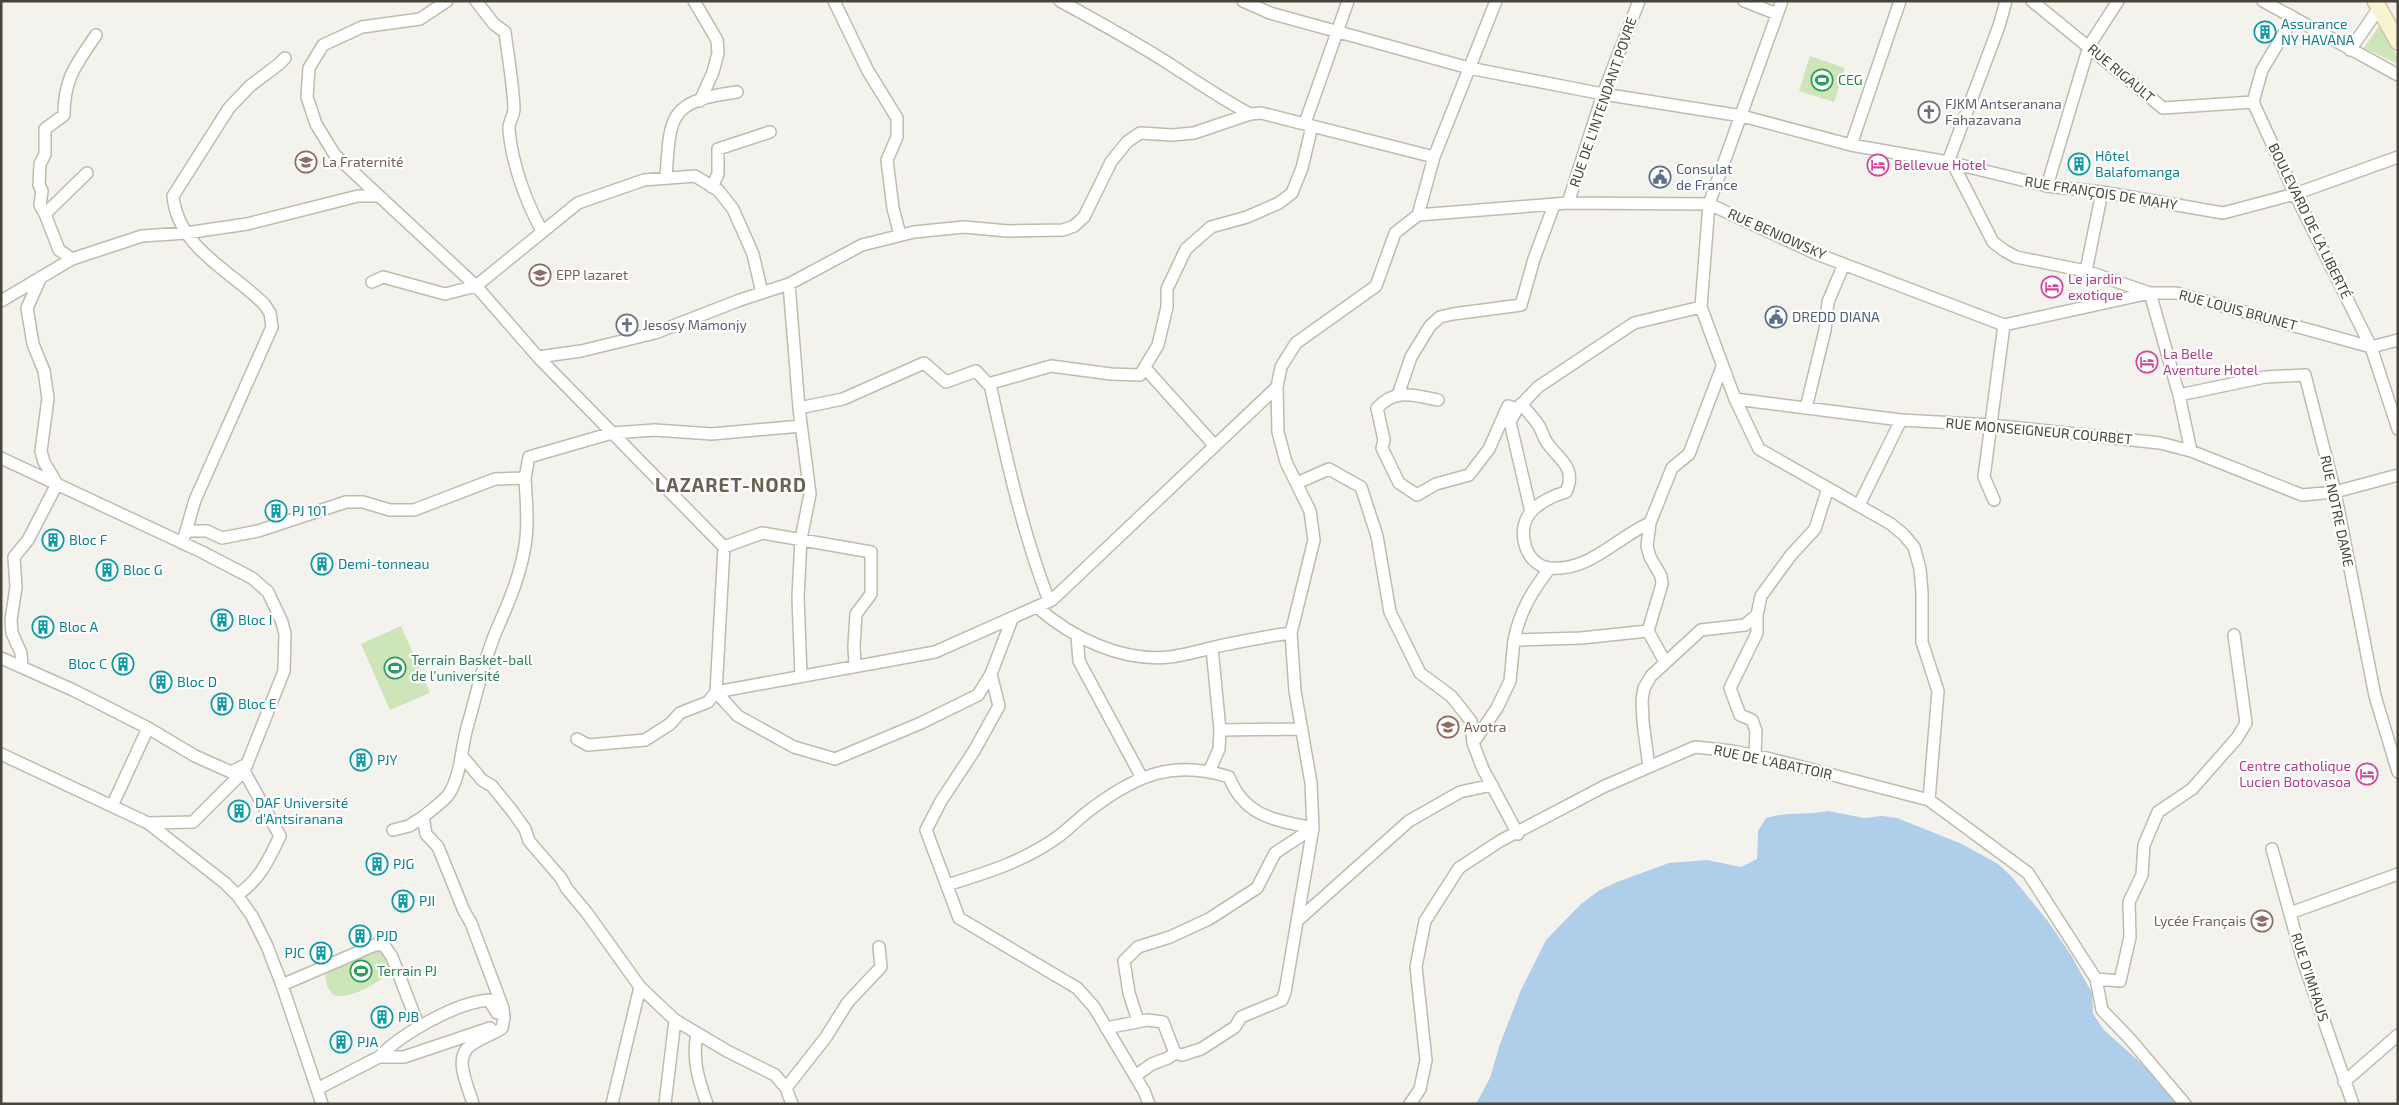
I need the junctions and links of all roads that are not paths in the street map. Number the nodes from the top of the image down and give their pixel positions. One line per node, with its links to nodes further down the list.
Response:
1 (447, 1): 47 (street)
2 (476, 1): 53 (street)
3 (694, 1): 18 (street)
4 (834, 1): 55 (street)
5 (1060, 1): 33 (street)
6 (1243, 1): 21 (street, RUE FRANÇOIS DE MAHY)
7 (1348, 1): 21 (street)
8 (1496, 1): 27 (street)
9 (1640, 1): 30 (street, RUE DE L'INTENDANT POVRE)
10 (1744, 1): 19 (street)
11 (1782, 1): 19 (street)
12 (1900, 1): 37 (street)
13 (2006, 1): 40 (street)
14 (2032, 1): 24 (street, RUE RIGAULT)
15 (2118, 1): 24 (street)
16 (2263, 1): 20 (street)
17 (2377, 4): 23 (main road); 25 (street)
18 (704, 6): 31 (street)
19 (1777, 14): 34 (street)
20 (2293, 18): 25 (street); 32 (street)
21 (1336, 31): 27 (street, RUE FRANÇOIS DE MAHY); 35 (street)
22 (96, 35): 51 (street)
23 (2398, 42)
24 (2089, 46): 32 (street, RUE RIGAULT); 43 (street)
25 (2350, 50): 28 (street)
26 (285, 58): 54 (street)
27 (1469, 68): 30 (street, RUE FRANÇOIS DE MAHY); 38 (street)
28 (2398, 76)
29 (736, 92): 31 (street)
30 (1603, 94): 34 (street, RUE FRANÇOIS DE MAHY); 48 (street, RUE DE L'INTENDANT POVRE)
31 (700, 101): 42 (street)
32 (2253, 102): 46 (street, BOULEVARD DE LA LIBERTÉ)
33 (1250, 114): 35 (street); 55 (street)
34 (1742, 116): 37 (street, RUE FRANÇOIS DE MAHY); 49 (street)
35 (1309, 125): 38 (street); 72 (street)
36 (770, 132): 44 (street)
37 (1851, 145): 40 (street, RUE FRANÇOIS DE MAHY)
38 (1434, 157): 52 (street)
39 (2398, 157): 46 (street, RUE FRANÇOIS DE MAHY)
40 (1950, 163): 43 (street, RUE FRANÇOIS DE MAHY); 58 (street, RUE LOUIS BRUNET)
41 (86, 173): 51 (street)
42 (666, 178): 44 (street); 53 (street)
43 (2046, 186): 45 (street, RUE FRANÇOIS DE MAHY)
44 (712, 187): 64 (street)
45 (2102, 192): 46 (street, RUE FRANÇOIS DE MAHY); 58 (street)
46 (2295, 194): 69 (street, BOULEVARD DE LA LIBERTÉ)
47 (379, 196): 54 (street); 62 (street)
48 (1568, 203): 49 (street, RUE BENIOWSKY); 50 (street, RUE BENIOWSKY)
49 (1709, 204): 57 (street, RUE BENIOWSKY); 66 (street)
50 (1554, 205): 52 (street, RUE BENIOWSKY); 75 (street)
51 (45, 214): 56 (street)
52 (1418, 215): 74 (street)
53 (542, 232): 62 (street)
54 (186, 234): 56 (street); 100 (street)
55 (900, 235): 61 (street)
56 (72, 258): 59 (street)
57 (1844, 264): 67 (street, RUE BENIOWSKY); 81 (street)
58 (2086, 271): 63 (street, RUE LOUIS BRUNET)
59 (41, 277): 65 (street); 93 (street)
60 (372, 282): 62 (street)
61 (789, 284): 64 (street); 80 (street)
62 (476, 286): 70 (street)
63 (2150, 293): 67 (street); 69 (street, RUE LOUIS BRUNET); 76 (street)
64 (762, 294): 70 (street)
65 (1, 301)
66 (1701, 307): 71 (street); 79 (street)
67 (2004, 325): 83 (street)
68 (2398, 340): 69 (street)
69 (2371, 347): 85 (street, BOULEVARD DE LA LIBERTÉ)
70 (538, 357): 86 (street)
71 (1722, 367): 77 (street); 99 (street)
72 (1145, 368): 73 (street); 87 (street)
73 (990, 384): 80 (street); 105 (street)
74 (1277, 387): 87 (street); 92 (street)
75 (1398, 395): 78 (street); 79 (street)
76 (2179, 395): 88 (street); 95 (street, RUE NOTRE DAME)
77 (1735, 399): 81 (street, RUE MONSEIGNEUR COURBET); 94 (street)
78 (1438, 400)
79 (1519, 407): 98 (street); 98 (street)
80 (799, 408): 84 (street)
81 (1806, 408): 82 (street, RUE MONSEIGNEUR COURBET)
82 (1901, 420): 83 (street, RUE MONSEIGNEUR COURBET); 97 (street)
83 (1992, 425): 88 (street, RUE MONSEIGNEUR COURBET); 96 (street)
84 (801, 426): 86 (street); 101 (street)
85 (2398, 428)
86 (612, 432): 91 (street); 103 (street)
87 (1215, 446): 105 (street)
88 (2192, 451): 95 (street, RUE MONSEIGNEUR COURBET)
89 (1, 458): 93 (street)
90 (2398, 475): 95 (street, RUE MONSEIGNEUR COURBET)
91 (524, 478): 100 (street); 128 (street)
92 (1297, 482): 110 (street); 126 (street)
93 (57, 484): 102 (street); 118 (street)
94 (1828, 488): 97 (street); 107 (street)
95 (2335, 492): 133 (street, RUE NOTRE DAME)
96 (1994, 500)
97 (1859, 506): 136 (street)
98 (1531, 512): 104 (street)
99 (1650, 523): 104 (street); 109 (street)
100 (186, 532): 102 (street)
101 (801, 539): 103 (street); 117 (street); 120 (street)
102 (182, 543): 131 (street)
103 (724, 547): 121 (street)
104 (1550, 568): 113 (street)
105 (1049, 601): 106 (street)
106 (1037, 607): 108 (street); 112 (street)
107 (1757, 615): 116 (street); 129 (street)
108 (1012, 619): 117 (street); 119 (street)
109 (1648, 631): 113 (street); 116 (street)
110 (1291, 633): 114 (street); 123 (street)
111 (2234, 634): 150 (street)
112 (1077, 635): 114 (street); 134 (street)
113 (1514, 640): 126 (street)
114 (1212, 648): 124 (street)
115 (1, 658): 118 (street)
116 (1665, 662): 130 (street)
117 (855, 666): 120 (street)
118 (22, 667): 122 (street)
119 (991, 674): 121 (street); 145 (street)
120 (801, 676): 121 (street)
121 (716, 692): 125 (street)
122 (148, 728): 131 (street); 137 (street)
123 (1302, 729): 124 (street); 140 (street)
124 (1220, 730): 132 (street)
125 (577, 739)
126 (1473, 743): 135 (street)
127 (1, 754): 137 (street)
128 (462, 756): 138 (street); 152 (street)
129 (1755, 756): 130 (street, RUE DE L'ABATTOIR); 136 (street, RUE DE L'ABATTOIR)
130 (1649, 767): 142 (street, RUE DE L'ABATTOIR)
131 (246, 768): 139 (street); 146 (street)
132 (1209, 772): 134 (street); 140 (street)
133 (2398, 772)
134 (1142, 778): 145 (street)
135 (1492, 785): 142 (street); 148 (street)
136 (1929, 800): 150 (street, RUE DE L'ABATTOIR)
137 (112, 806): 139 (street)
138 (423, 817): 141 (street); 166 (street)
139 (148, 823): 146 (street)
140 (1313, 828): 148 (street); 154 (street)
141 (393, 830)
142 (1518, 834): 172 (street, RUE DE L'ABATTOIR)
143 (2272, 849): 147 (street, RUE D'IMHAUS)
144 (2398, 874): 147 (street)
145 (947, 885): 156 (street)
146 (237, 895): 151 (street)
147 (2290, 913): 162 (street, RUE D'IMHAUS)
148 (1297, 920): 159 (street)
149 (879, 946): 163 (street)
150 (2096, 979): 173 (street, RUE DE L'ABATTOIR)
151 (282, 984): 155 (street); 164 (street)
152 (640, 987): 153 (street); 167 (street)
153 (675, 1020): 157 (street); 168 (street)
154 (1138, 1021): 156 (street); 159 (street)
155 (419, 1027): 160 (street); 160 (street)
156 (1106, 1028): 161 (street)
157 (697, 1033): 163 (street); 169 (street)
158 (2398, 1035): 162 (street)
159 (1175, 1053): 161 (street)
160 (379, 1057): 164 (street)
161 (1135, 1076): 171 (street)
162 (2344, 1082): 174 (street, RUE D'IMHAUS)
163 (786, 1088): 170 (street)
164 (317, 1089): 165 (street)
165 (322, 1104)
166 (473, 1104)
167 (612, 1104)
168 (664, 1104)
169 (707, 1104)
170 (792, 1104)
171 (1149, 1104)
172 (1410, 1104)
173 (2185, 1104)
174 (2354, 1104)

